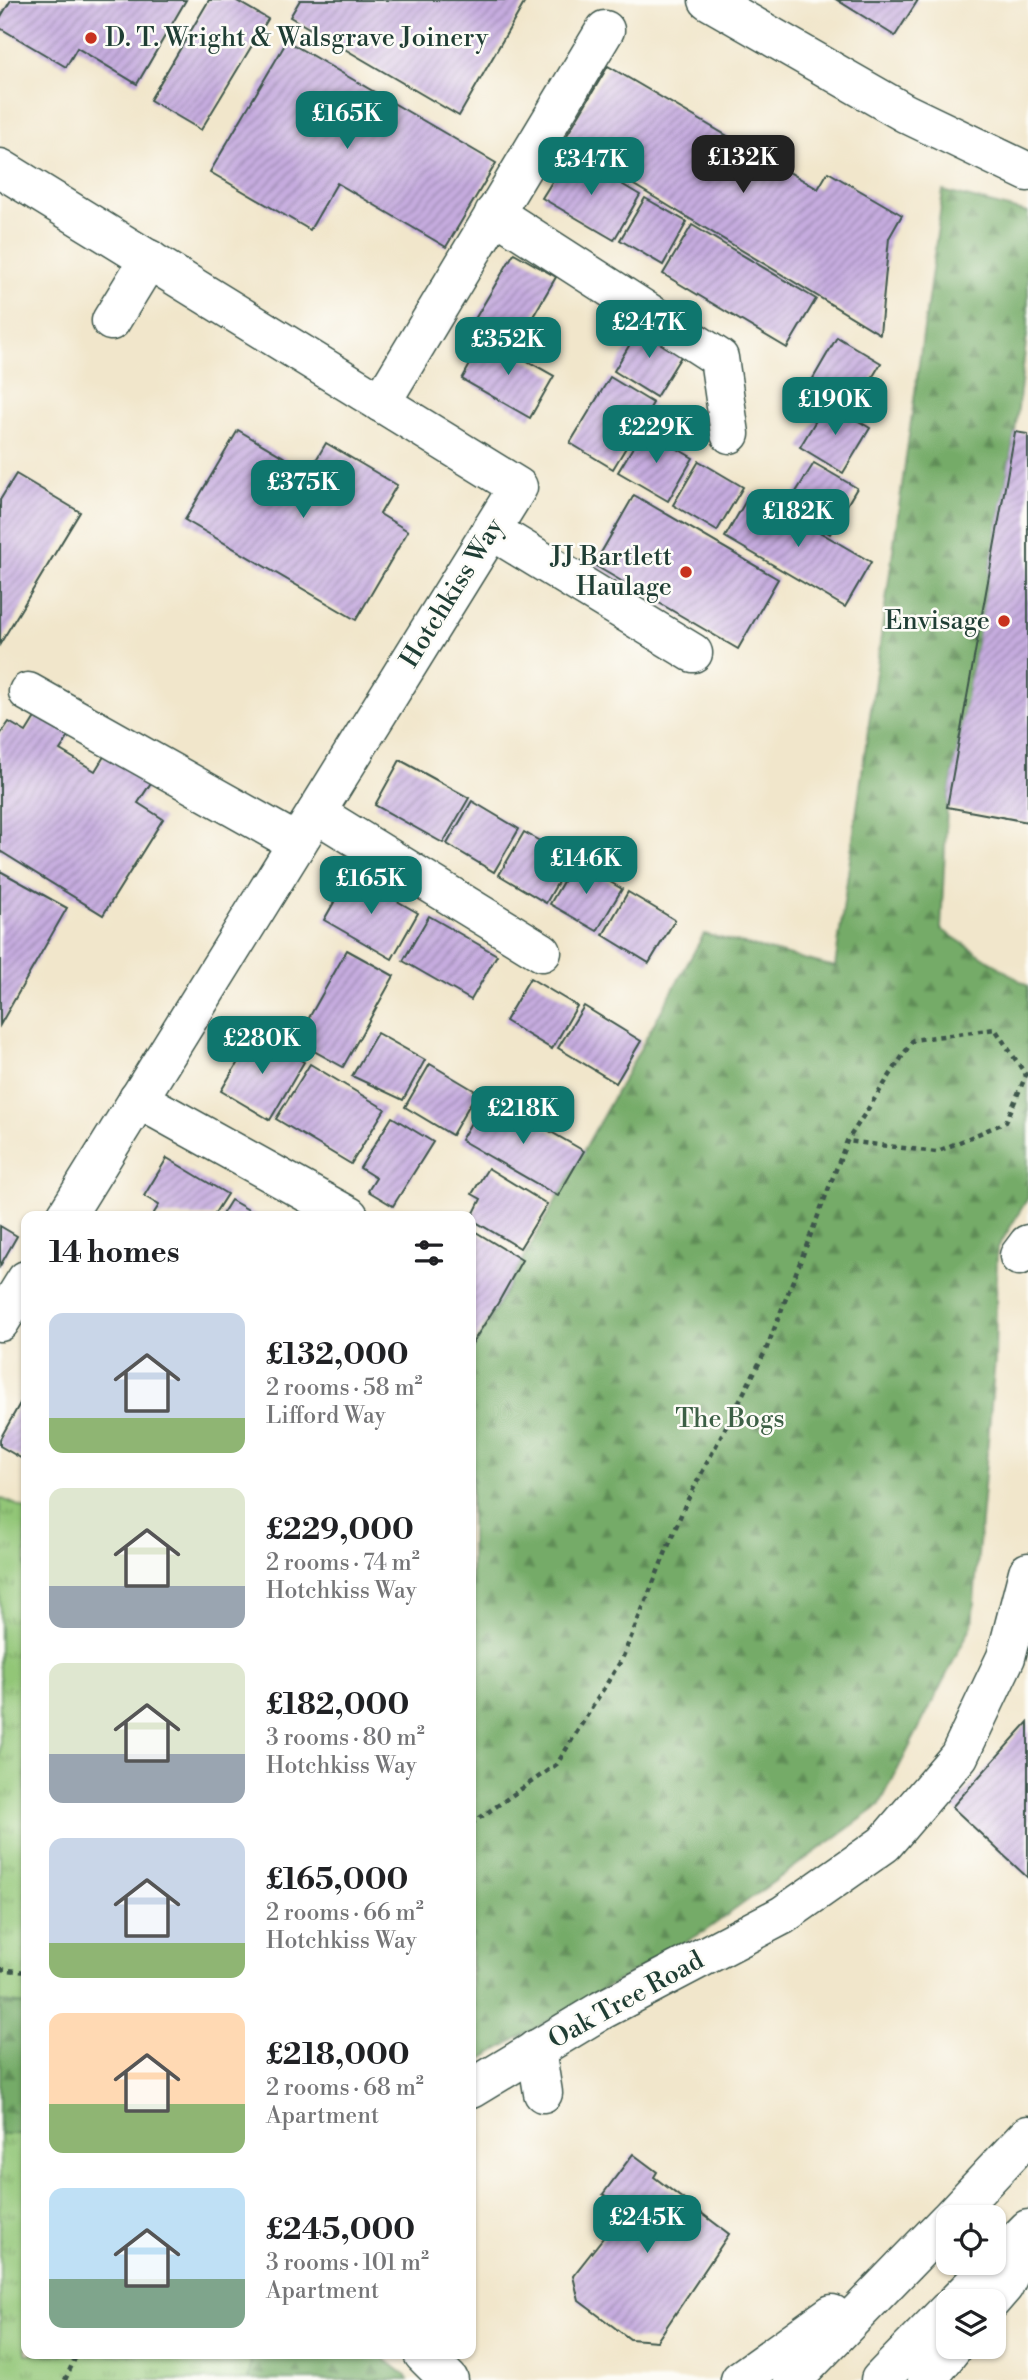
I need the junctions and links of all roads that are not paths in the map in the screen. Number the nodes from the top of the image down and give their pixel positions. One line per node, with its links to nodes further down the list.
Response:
1 (708, 0): 4 (main road)
2 (605, 30): 5 (main road)
3 (0, 168): 6 (main road, Hotchkiss Way)
4 (1028, 172)
5 (494, 213): 8 (main road); 9 (main road)
6 (149, 259): 7 (main road); 8 (main road, Hotchkiss Way)
7 (111, 321)
8 (381, 403): 10 (main road, Hotchkiss Way)
9 (730, 434)
10 (491, 530): 11 (main road); 13 (main road, Hotchkiss Way)
11 (693, 653)
12 (29, 692): 13 (main road)
13 (306, 828): 14 (main road); 15 (main road, Hotchkiss Way)
14 (542, 952)
15 (138, 1099): 16 (main road, Hotchkiss Way); 17 (main road)
16 (78, 1211)
17 (340, 1211)
18 (21, 1288): 19 (main road)
19 (0, 1322)
20 (1028, 1572): 21 (main road, Oak Tree Road)
21 (536, 2049): 22 (main road, Oak Tree Road); 23 (main road)
22 (476, 2085)
23 (543, 2093)
24 (1028, 2135): 25 (main road)
25 (963, 2205)
26 (1028, 2229): 30 (main road)
27 (936, 2234): 29 (main road)
28 (1028, 2236): 31 (main road)
29 (918, 2253): 36 (main road); 37 (main road)
30 (969, 2289)
31 (1001, 2289)
32 (936, 2322): 38 (main road)
33 (428, 2359): 35 (main road)
34 (944, 2359): 39 (main road)
35 (449, 2380)
36 (740, 2380)
37 (793, 2380)
38 (880, 2380)
39 (927, 2380)

